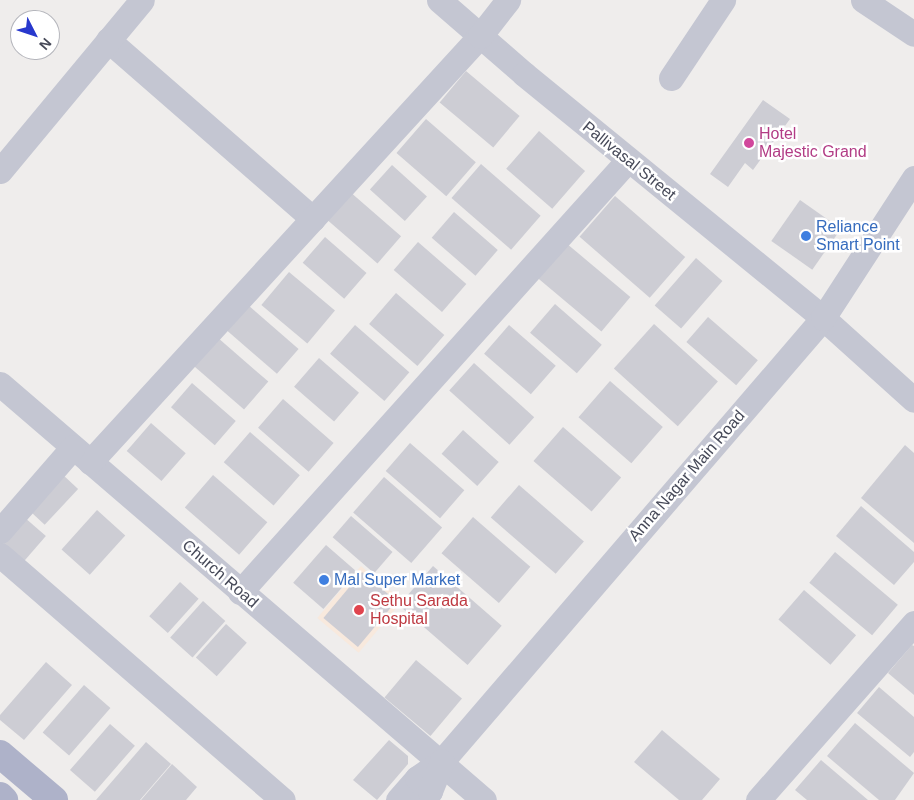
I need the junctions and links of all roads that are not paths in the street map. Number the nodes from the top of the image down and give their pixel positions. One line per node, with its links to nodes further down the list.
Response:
1 (142, 0): 8 (street)
2 (439, 0): 7 (street, Pallivasal Street)
3 (508, 0): 7 (street)
4 (723, 0): 9 (street)
5 (862, 0): 6 (street)
6 (914, 34)
7 (480, 36): 10 (street, Pallivasal Street); 13 (street)
8 (108, 40): 11 (street); 13 (street)
9 (671, 78)
10 (628, 160): 14 (street, Pallivasal Street); 20 (street)
11 (0, 172)
12 (914, 178): 14 (street, Anna Nagar Main Road)
13 (313, 219): 17 (street)
14 (822, 318): 16 (street, Pallivasal Street); 23 (street, Anna Nagar Main Road)
15 (0, 384): 17 (street, Church Road)
16 (914, 400)
17 (81, 455): 18 (street); 20 (street, Church Road)
18 (0, 531)
19 (0, 555): 27 (street)
20 (240, 592): 23 (street, Church Road)
21 (914, 623): 31 (street)
22 (0, 754): 26 (main road)
23 (442, 761): 28 (street, Anna Nagar Main Road); 29 (street, Anna Nagar Main Road); 30 (street, Church Road)
24 (0, 796): 25 (main road)
25 (4, 800)
26 (54, 800)
27 (283, 800)
28 (398, 800)
29 (422, 800)
30 (484, 800)
31 (758, 800)

